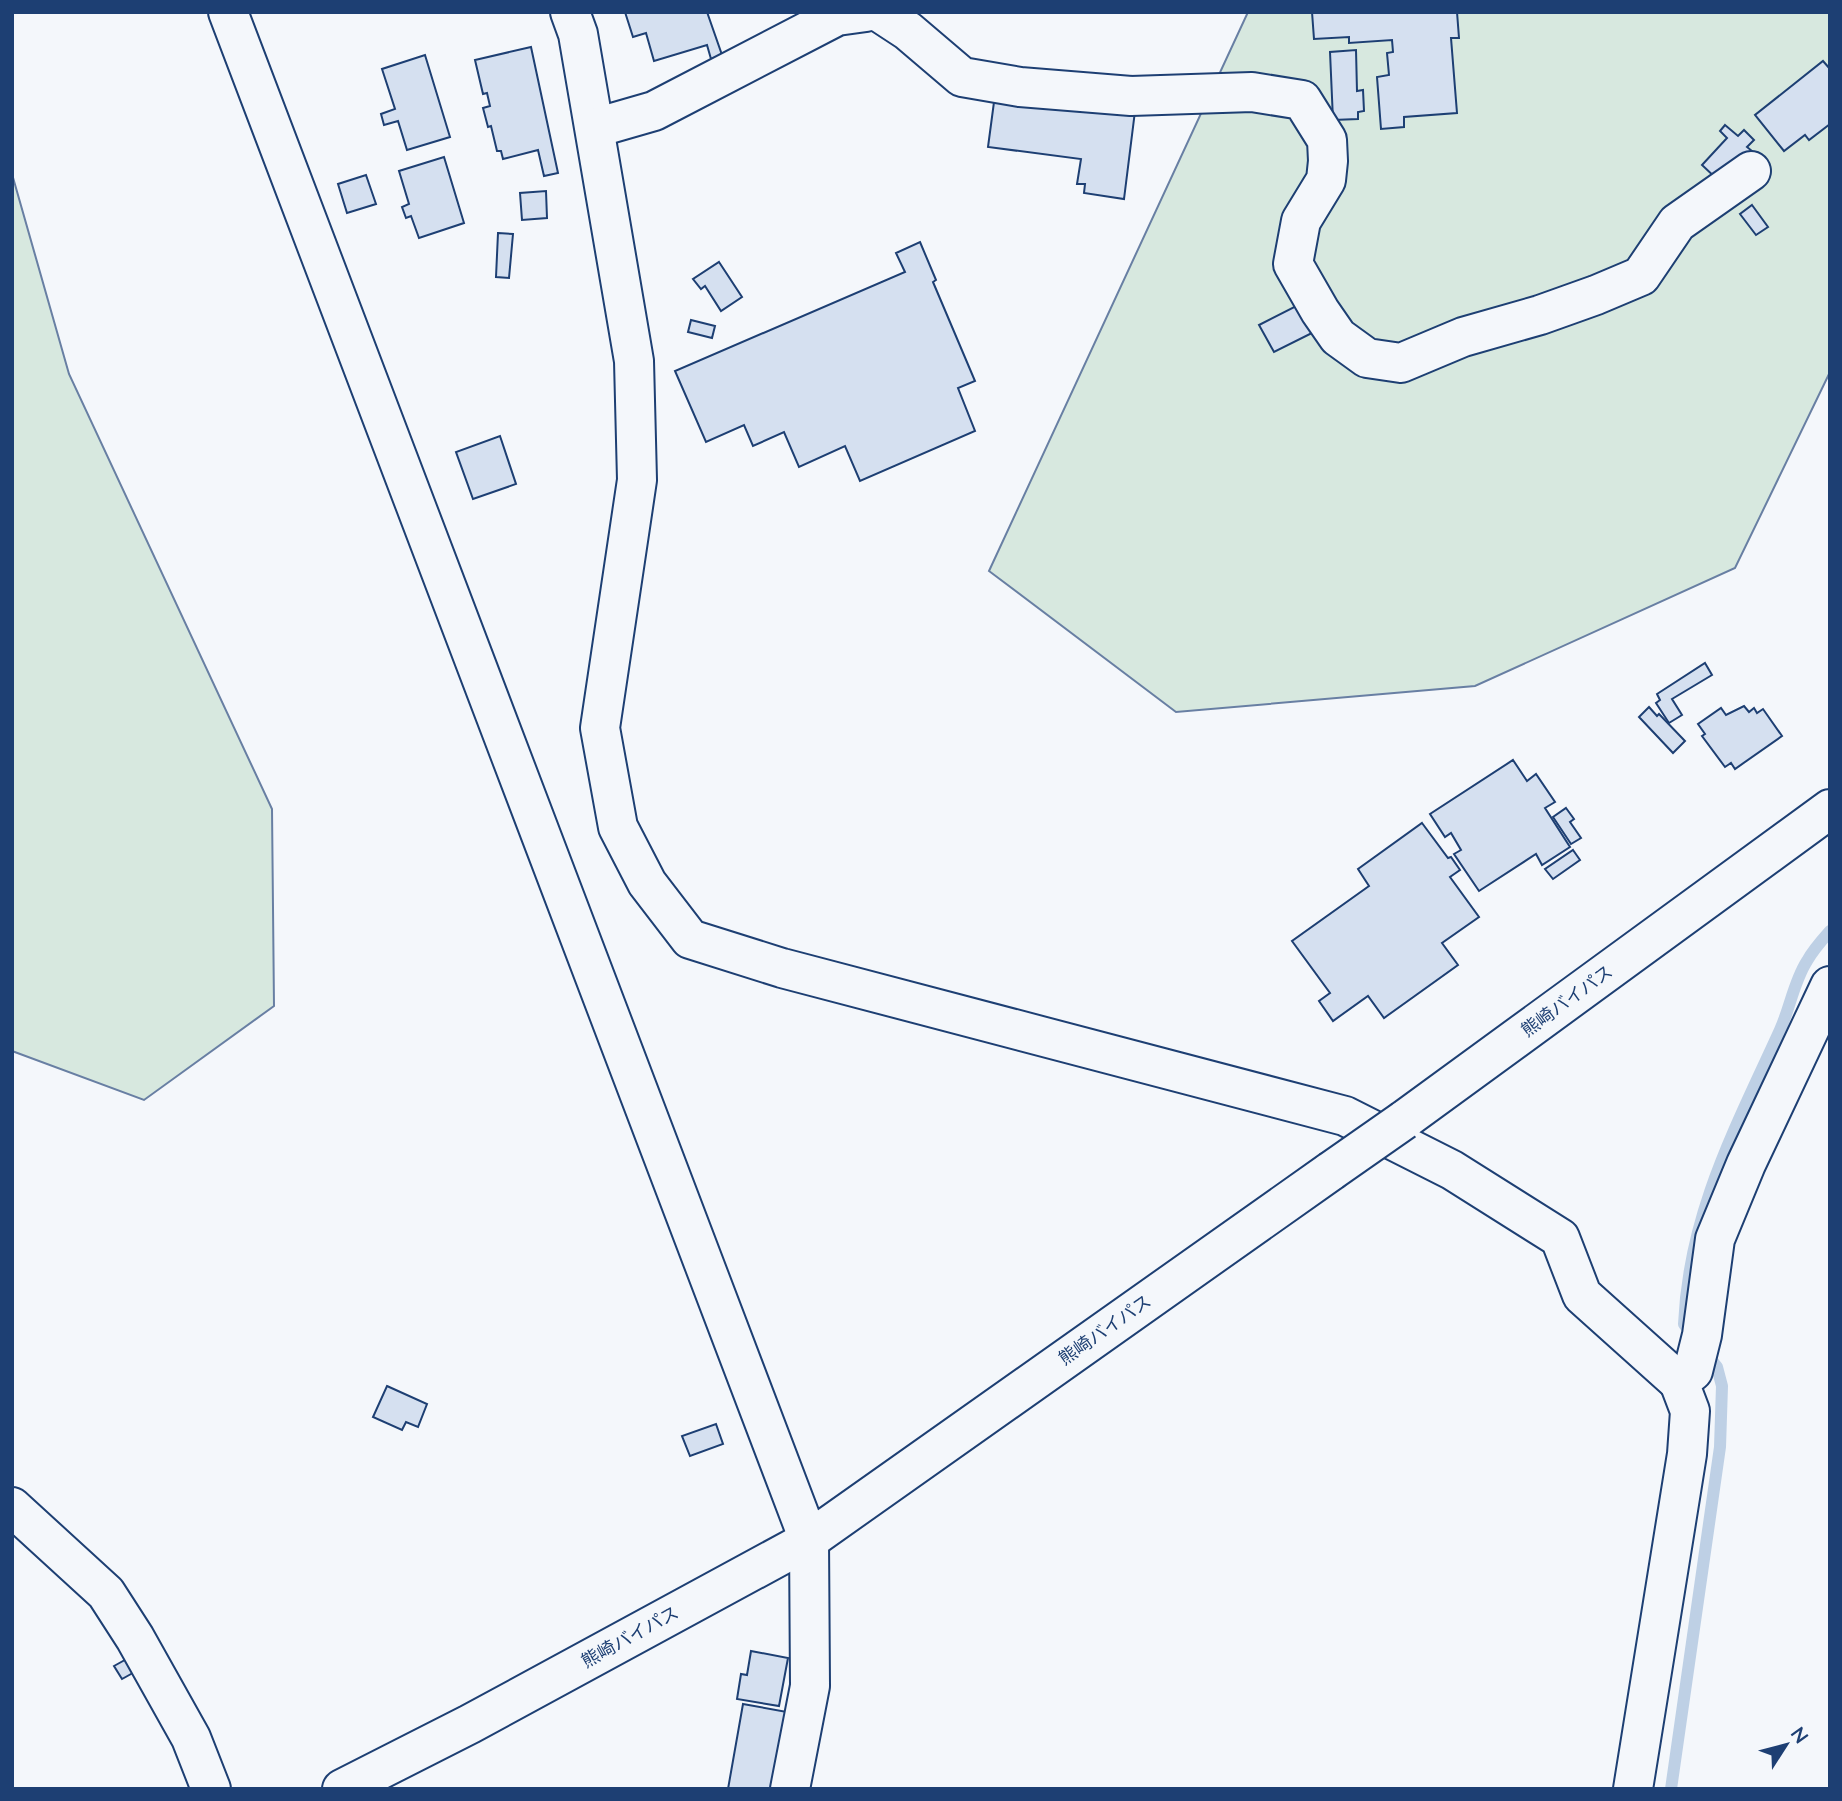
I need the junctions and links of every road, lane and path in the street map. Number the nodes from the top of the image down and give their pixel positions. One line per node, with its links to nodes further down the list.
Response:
1 (228, 12): 11 (main road)
2 (570, 12): 5 (main road)
3 (866, 12): 5 (main road)
4 (879, 12): 6 (main road)
5 (595, 128): 9 (main road)
6 (1751, 171)
7 (1830, 809): 11 (main road, 熊崎バイパス, bridge)
8 (1830, 986): 9 (main road)
9 (1686, 1377): 15 (main road)
10 (12, 1507): 12 (main road)
11 (809, 1540): 13 (main road, 熊崎バイパス); 14 (main road)
12 (211, 1789)
13 (342, 1789)
14 (790, 1789)
15 (1633, 1789)

